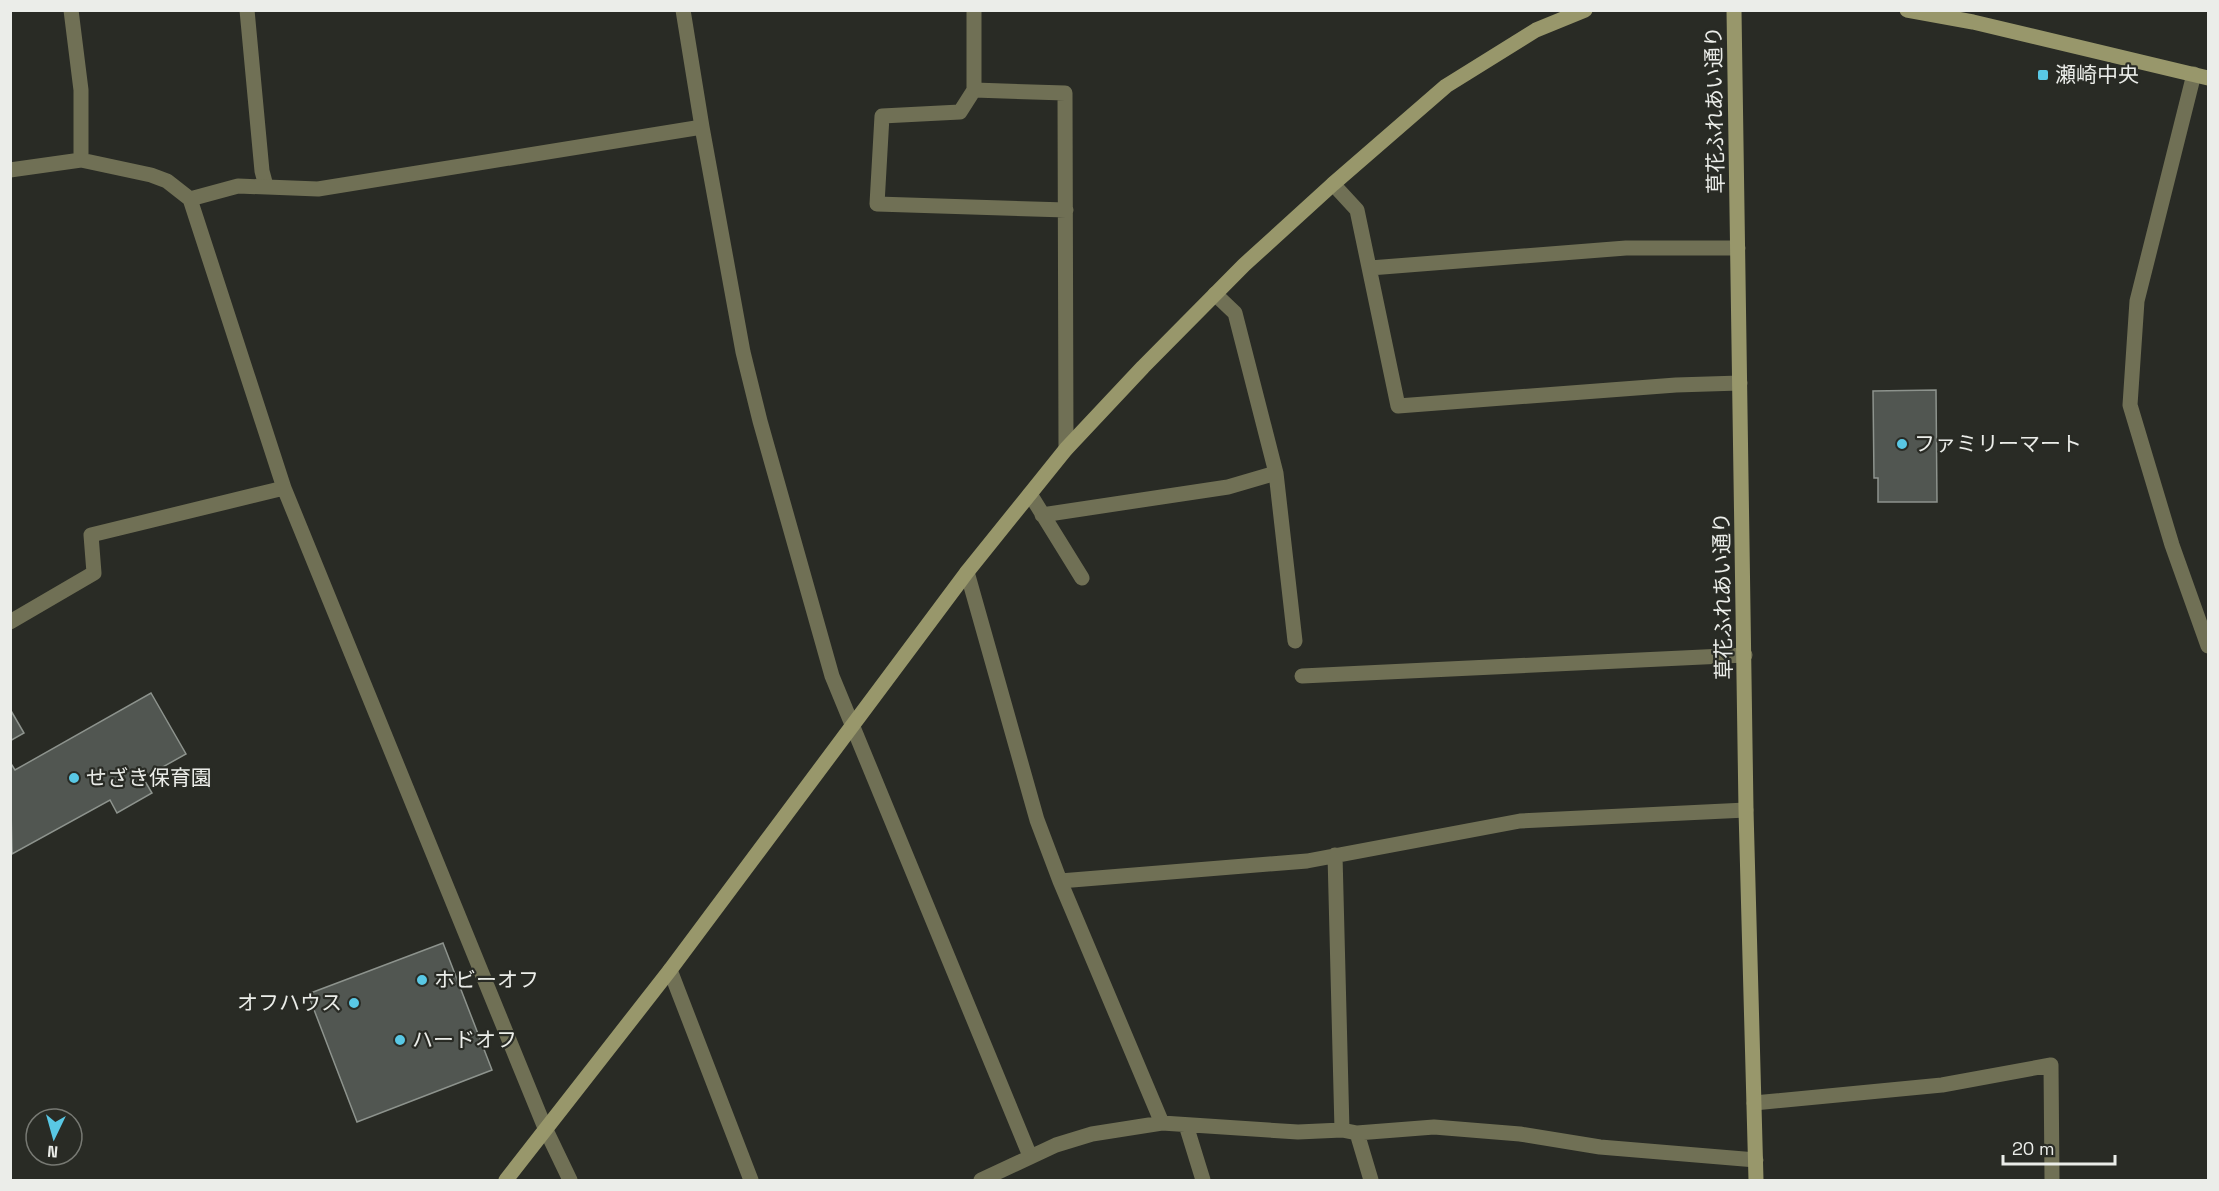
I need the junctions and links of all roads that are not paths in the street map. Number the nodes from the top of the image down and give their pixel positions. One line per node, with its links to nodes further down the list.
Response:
1 (71, 10): 11 (street)
2 (247, 10): 14 (street)
3 (683, 10): 10 (street)
4 (974, 10): 9 (street)
5 (1585, 10): 13 (street)
6 (1734, 10): 17 (street, 草花ふれあい通り)
7 (1907, 10): 8 (street)
8 (2201, 76): 30 (street)
9 (974, 90): 16 (street); 16 (street)
10 (702, 127): 14 (street); 33 (street)
11 (81, 160): 12 (street); 15 (street)
12 (10, 170)
13 (1333, 184): 18 (street); 19 (street)
14 (266, 186): 15 (street)
15 (190, 200): 23 (street)
16 (1066, 210): 21 (street)
17 (1738, 248): 18 (street); 20 (street, 草花ふれあい通り)
18 (1370, 268): 20 (street)
19 (1215, 294): 21 (street); 22 (street)
20 (1740, 383): 31 (street, 草花ふれあい通り)
21 (1066, 449): 24 (street)
22 (1276, 473): 25 (street); 29 (street)
23 (284, 488): 28 (street); 41 (street)
24 (1030, 494): 25 (street); 26 (street)
25 (1042, 515): 27 (street)
26 (967, 572): 33 (street); 36 (street)
27 (1082, 578)
28 (10, 622)
29 (1295, 641)
30 (2208, 646)
31 (1745, 655): 32 (street); 34 (street, 草花ふれあい通り)
32 (1302, 676)
33 (853, 726): 37 (street); 43 (street)
34 (1746, 810): 35 (street); 38 (street, 草花ふれあい通り)
35 (1335, 855): 36 (street); 42 (street)
36 (1060, 881): 39 (street)
37 (670, 970): 41 (street); 47 (street)
38 (1754, 1103): 44 (street, 草花ふれあい通り); 52 (street)
39 (1162, 1123): 40 (street); 43 (street)
40 (1186, 1125): 42 (street); 49 (street)
41 (545, 1128): 45 (street); 46 (street)
42 (1349, 1131): 44 (street); 50 (street)
43 (1030, 1156): 48 (street)
44 (1756, 1160): 51 (street, 草花ふれあい通り)
45 (506, 1180)
46 (570, 1180)
47 (751, 1180)
48 (981, 1180)
49 (1203, 1180)
50 (1371, 1180)
51 (1756, 1180)
52 (2052, 1180)

